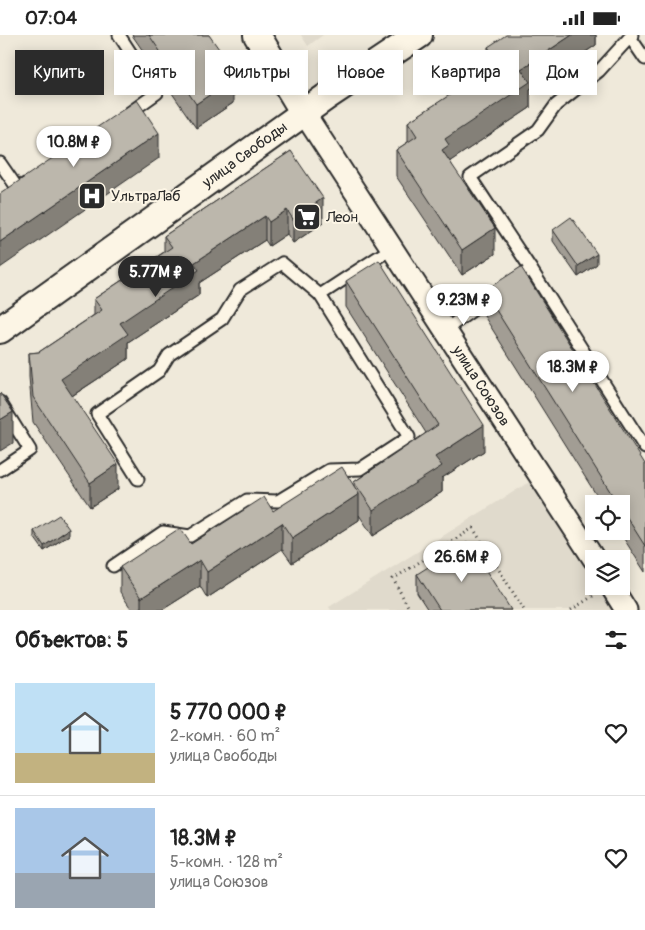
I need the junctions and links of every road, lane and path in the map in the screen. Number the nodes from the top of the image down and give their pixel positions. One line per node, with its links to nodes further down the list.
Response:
1 (119, 35): 7 (lane)
2 (257, 35): 6 (street, улица Союзов)
3 (419, 35): 6 (street, улица Свободы)
4 (631, 36): 5 (lane); 13 (lane)
5 (645, 59)
6 (304, 113): 12 (street, улица Союзов); 16 (street, улица Свободы)
7 (116, 121)
8 (0, 163): 10 (lane)
9 (35, 178): 10 (lane)
10 (18, 189): 11 (lane)
11 (6, 198)
12 (392, 248): 14 (lane); 15 (street, улица Союзов)
13 (531, 269): 15 (lane); 18 (lane)
14 (320, 295): 20 (lane); 22 (lane)
15 (445, 330): 21 (street, улица Союзов)
16 (0, 331)
17 (0, 403): 19 (lane)
18 (645, 448)
19 (0, 470)
20 (138, 479)
21 (588, 550)
22 (113, 566)
23 (595, 595): 27 (path)
24 (607, 595): 28 (street)
25 (410, 610): 26 (path)
26 (524, 610)
27 (571, 610)
28 (626, 610)

